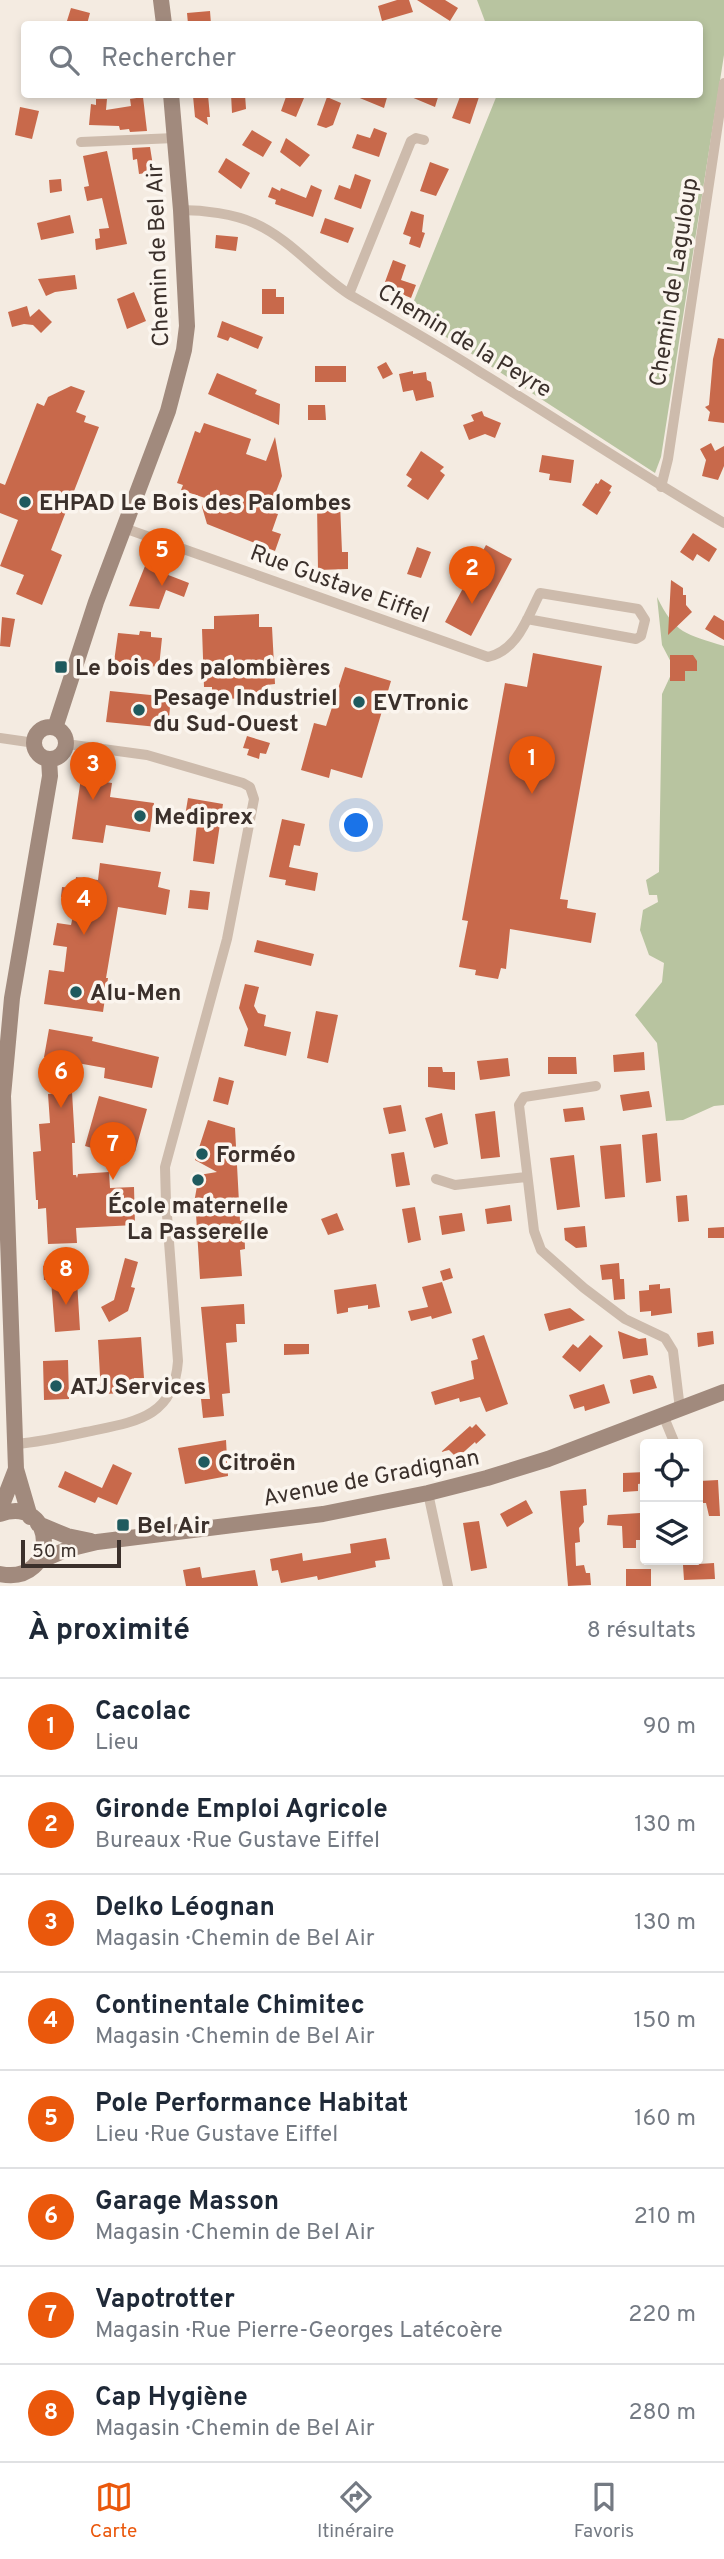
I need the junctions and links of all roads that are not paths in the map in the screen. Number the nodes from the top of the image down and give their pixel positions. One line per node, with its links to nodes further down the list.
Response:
1 (161, 0): 2 (street)
2 (164, 21)
3 (724, 83): 10 (street, Chemin de Laguloup)
4 (171, 98): 5 (street, Chemin de Bel Air)
5 (175, 138): 7 (street); 8 (street, Chemin de Bel Air)
6 (424, 139): 9 (street)
7 (81, 142)
8 (181, 210): 9 (street, Chemin de la Peyre); 12 (street, Chemin de Bel Air)
9 (349, 294): 10 (street, Chemin de la Peyre)
10 (661, 487): 11 (street, Chemin de la Peyre)
11 (724, 523)
12 (124, 528): 13 (street, Rue Gustave Eiffel); 14 (street, Chemin de Bel Air)
13 (527, 620): 13 (street, Rue Gustave Eiffel)
14 (55, 728): 16 (street); 17 (street)
15 (0, 738): 16 (street)
16 (34, 743): 18 (street)
17 (66, 744): 18 (street); 26 (street)
18 (49, 759): 26 (street)
19 (596, 1086): 20 (street)
20 (526, 1177): 21 (street); 23 (street)
21 (436, 1179)
22 (724, 1392): 23 (street, Avenue de Gradignan)
23 (680, 1409): 24 (street, Avenue de Gradignan)
24 (663, 1415): 25 (street); 28 (street, Avenue de Gradignan)
25 (673, 1439)
26 (16, 1444): 27 (street)
27 (16, 1469): 29 (street); 30 (street)
28 (428, 1493): 31 (street, Avenue de Gradignan); 35 (street)
29 (0, 1512): 30 (street, Avenue de Gradignan)
30 (34, 1520): 31 (street, Avenue de Gradignan); 32 (street)
31 (97, 1542): 32 (street, Avenue de Gradignan)
32 (38, 1565): 33 (street, Avenue de Gradignan); 34 (street)
33 (6, 1579)
34 (31, 1586)
35 (448, 1586)

